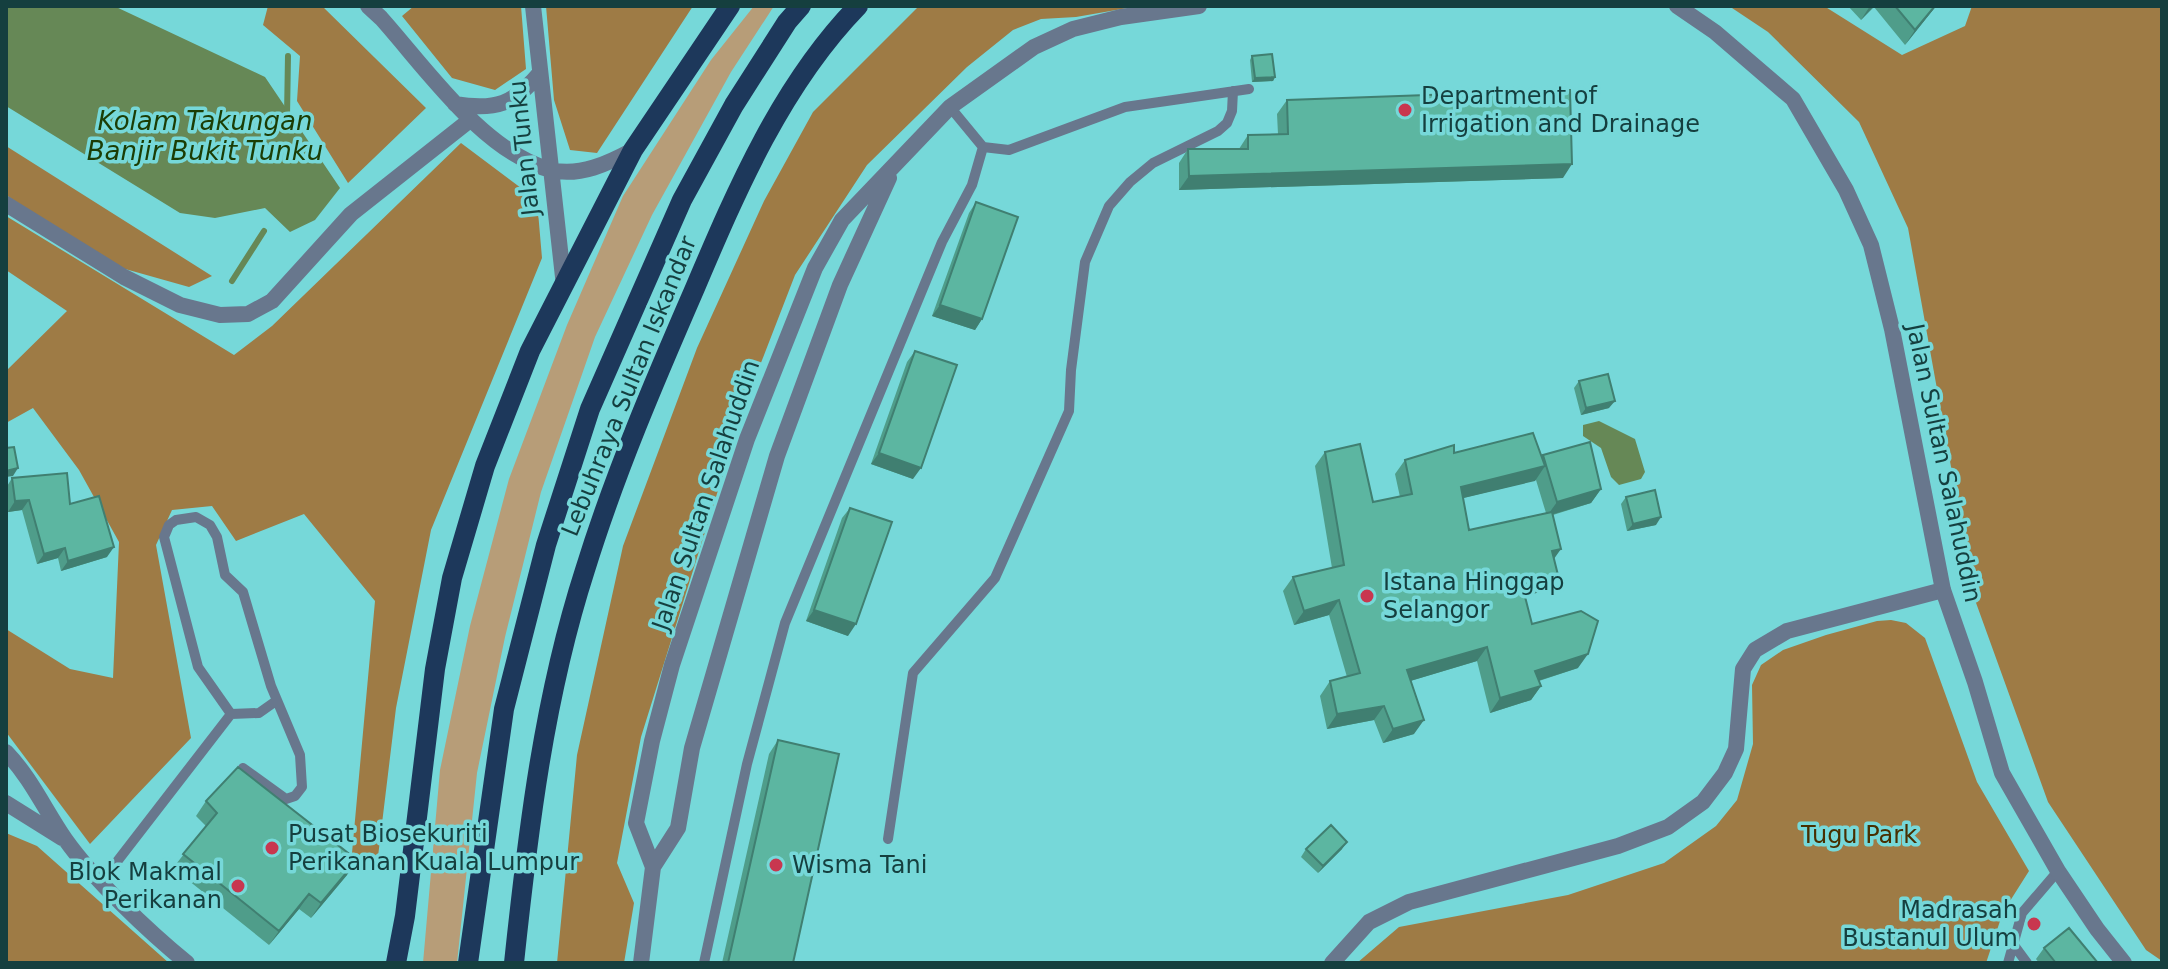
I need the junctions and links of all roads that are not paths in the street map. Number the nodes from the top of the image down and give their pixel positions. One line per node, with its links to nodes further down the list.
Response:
1 (368, 6): 11 (street)
2 (533, 6): 8 (street, Jalan Tunku)
3 (730, 6): 15 (main road)
4 (801, 6): 34 (main road, Lebuhraya Sultan Iskandar)
5 (858, 6): 35 (main road, Lebuhraya Sultan Iskandar)
6 (1199, 6): 12 (street, Jalan Sultan Salahuddin)
7 (1677, 6): 20 (street, Jalan Sultan Salahuddin)
8 (540, 73): 11 (street); 17 (street, Jalan Tunku)
9 (1249, 89): 10 (lane)
10 (1233, 91): 14 (lane); 26 (lane)
11 (455, 104): 13 (street)
12 (950, 107): 14 (lane); 16 (street, Jalan Sultan Salahuddin)
13 (470, 120): 17 (street); 18 (street)
14 (983, 147): 37 (lane)
15 (633, 150): 17 (street); 19 (main road)
16 (894, 165): 28 (street, Jalan Sultan Salahuddin); 28 (street, Jalan Sultan Salahuddin)
17 (550, 170): 19 (street, Jalan Tunku)
18 (6, 204)
19 (564, 286): 33 (main road)
20 (1943, 590): 29 (street, Jalan Sultan Salahuddin); 38 (street)
21 (276, 701): 22 (lane); 22 (lane); 24 (lane)
22 (231, 714): 30 (lane)
23 (6, 752): 27 (street)
24 (243, 768)
25 (6, 803): 27 (street)
26 (888, 839)
27 (66, 840): 30 (street)
28 (653, 867): 36 (street, Jalan Sultan Salahuddin)
29 (2058, 871): 31 (lane); 41 (street, Jalan Sultan Salahuddin)
30 (102, 881): 32 (street)
31 (2013, 944): 39 (lane); 40 (lane)
32 (187, 963)
33 (396, 963)
34 (468, 963)
35 (514, 963)
36 (641, 963)
37 (704, 963)
38 (1332, 963)
39 (2008, 963)
40 (2027, 963)
41 (2124, 963)

